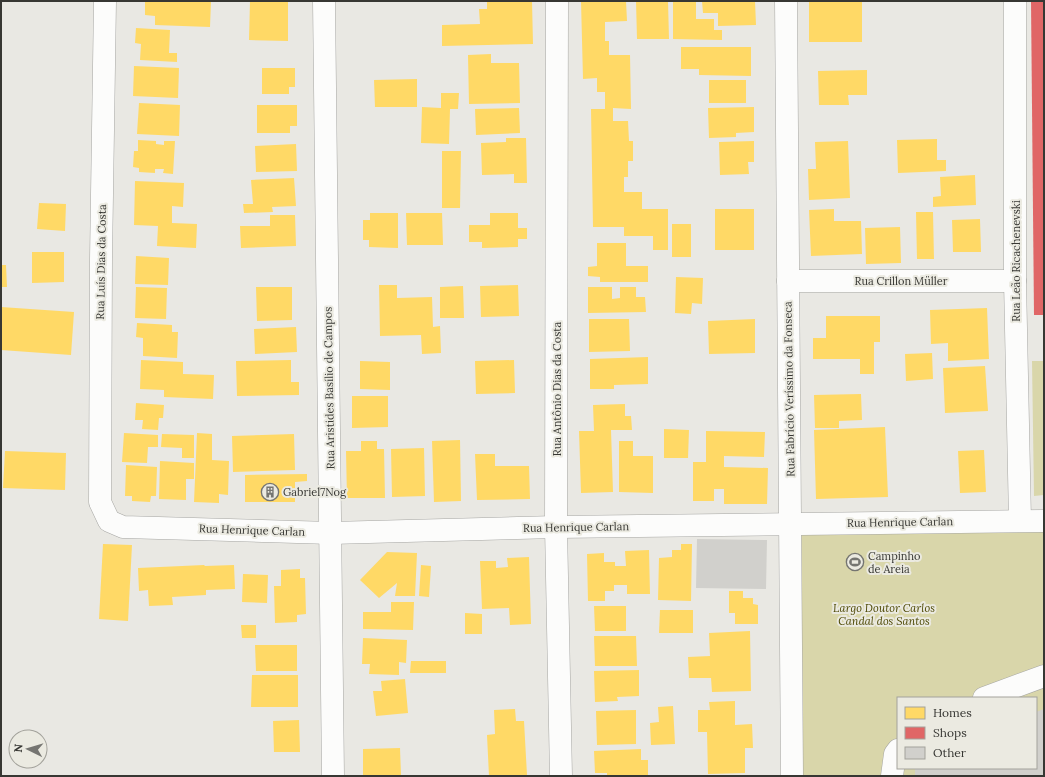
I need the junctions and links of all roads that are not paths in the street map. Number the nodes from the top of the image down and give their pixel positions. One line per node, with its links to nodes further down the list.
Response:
1 (105, 1): 9 (street, Rua Luís Dias da Costa)
2 (324, 1): 13 (street, Rua Aristides Basílio de Campos)
3 (557, 1): 12 (street, Rua Antônio Dias da Costa)
4 (786, 1): 6 (street, Rua Fabrício Veríssimo da Fonseca)
5 (1015, 1): 7 (street, Rua Leão Ricachenevski)
6 (788, 281): 7 (street, Rua Crillon Müller); 11 (street, Rua Fabrício Veríssimo da Fonseca)
7 (1015, 281): 8 (street, Rua Leão Ricachenevski)
8 (1020, 520): 10 (street, Rua Henrique Carlan); 11 (street, Rua Henrique Carlan)
9 (109, 521): 13 (street, Rua Henrique Carlan)
10 (1044, 521)
11 (790, 524): 12 (street, Rua Henrique Carlan); 19 (street, Rua Fabrício Veríssimo da Fonseca)
12 (556, 527): 13 (street, Rua Henrique Carlan); 18 (street, Rua Antônio Dias da Costa)
13 (331, 533): 17 (street, Rua Aristides Basílio de Campos)
14 (1044, 676): 15 (street)
15 (987, 697)
16 (897, 751): 20 (street)
17 (333, 776)
18 (561, 776)
19 (792, 776)
20 (892, 776)

